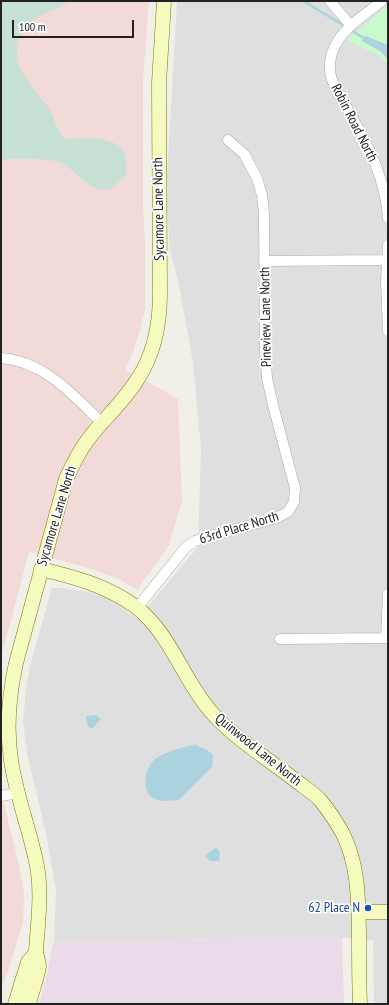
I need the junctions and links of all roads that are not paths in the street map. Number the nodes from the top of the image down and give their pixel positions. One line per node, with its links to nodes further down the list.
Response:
1 (164, 1): 12 (street, Sycamore Lane North)
2 (330, 1): 4 (street)
3 (382, 1): 4 (street, Robin Road North)
4 (351, 26): 6 (street, Robin Road North)
5 (228, 140): 9 (street, Pineview Lane North)
6 (388, 218)
7 (388, 245): 8 (street)
8 (387, 260): 9 (street); 10 (street)
9 (264, 261): 13 (street, Pineview Lane North)
10 (388, 331)
11 (1, 358): 12 (street)
12 (102, 423): 14 (street, Sycamore Lane North)
13 (294, 502): 16 (street, 63rd Place North)
14 (41, 569): 16 (street, Quinwood Lane North); 19 (street, Sycamore Lane North)
15 (388, 594): 17 (street)
16 (137, 608): 21 (street, Quinwood Lane North)
17 (387, 638): 18 (street)
18 (280, 639)
19 (18, 793): 20 (street); 23 (street, Sycamore Lane North)
20 (1, 796)
21 (359, 912): 22 (street); 26 (street, Quinwood Lane North)
22 (388, 912)
23 (36, 953): 24 (street, Sycamore Lane North); 25 (street, Sycamore Lane North)
24 (16, 1004)
25 (29, 1004)
26 (360, 1004)

